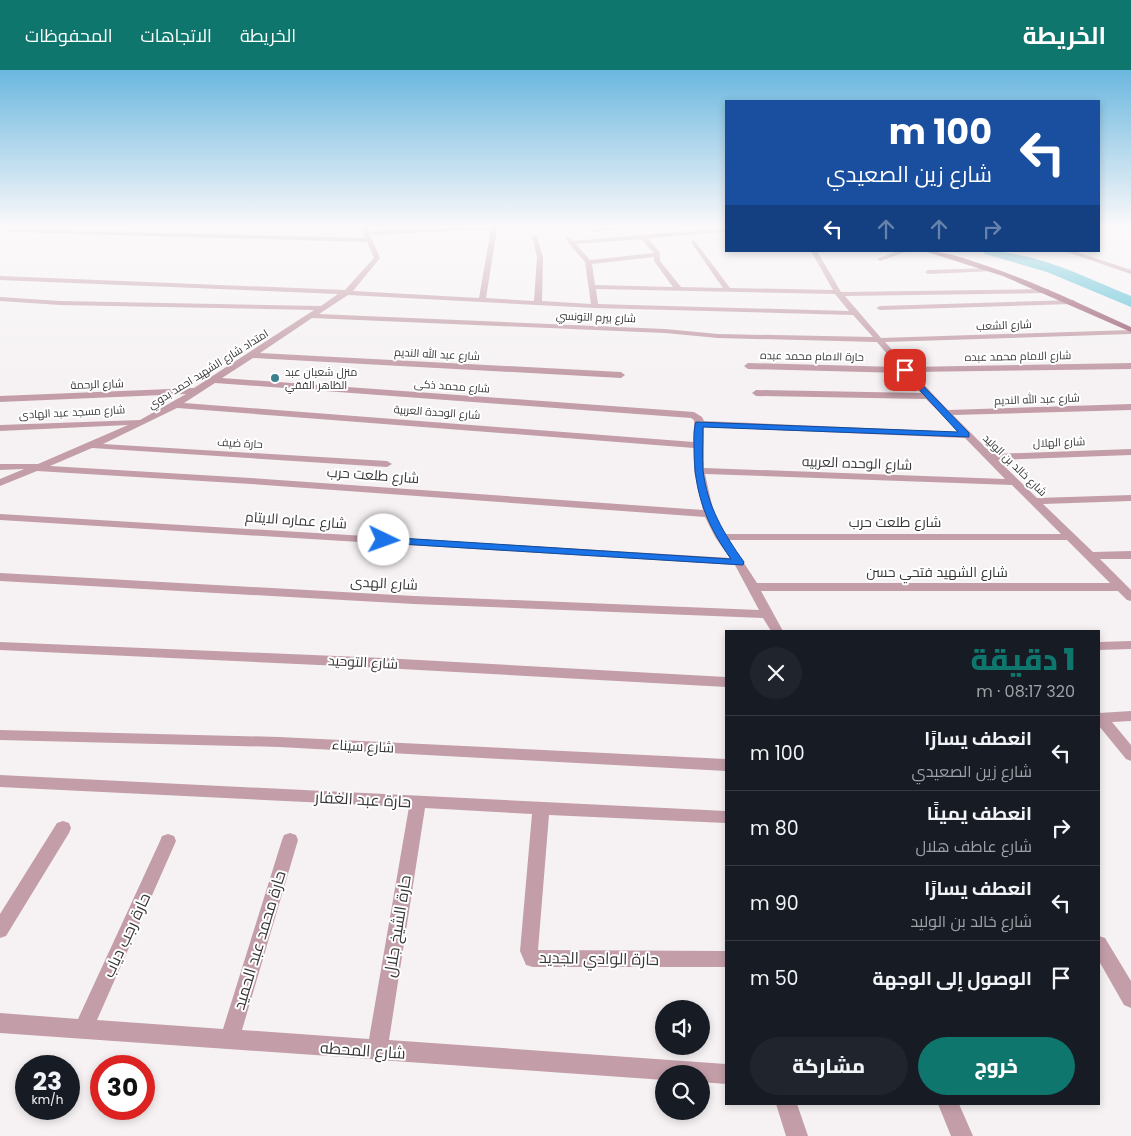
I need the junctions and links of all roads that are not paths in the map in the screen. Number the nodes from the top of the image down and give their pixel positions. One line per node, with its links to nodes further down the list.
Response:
1 (362, 277): 14 (street, امتداد شارع الشهيد احمد بدوي)
2 (486, 277): 17 (street)
3 (539, 277): 19 (street)
4 (591, 277): 10 (street)
5 (669, 277): 11 (street)
6 (719, 277): 12 (street)
7 (829, 277): 15 (street, شارع خالد بن الوليد)
8 (1009, 277): 13 (main road)
9 (0, 278): 14 (street)
10 (593, 287): 11 (street); 20 (street)
11 (679, 289): 12 (street)
12 (728, 290): 15 (street)
13 (1046, 291): 15 (street); 18 (main road)
14 (346, 293): 17 (street); 21 (street, امتداد شارع الشهيد احمد بدوي)
15 (838, 293): 23 (street, شارع خالد بن الوليد)
16 (0, 299): 21 (street)
17 (482, 301): 19 (street)
18 (1072, 302): 22 (street); 25 (main road)
19 (538, 304): 20 (street)
20 (595, 306): 23 (street)
21 (323, 308): 24 (street, امتداد شارع الشهيد احمد بدوي)
22 (880, 308)
23 (855, 313): 26 (street, شارع خالد بن الوليد)
24 (312, 316): 26 (street, شارع بيرم التونسي); 27 (street, امتداد شارع الشهيد احمد بدوي)
25 (1131, 331): 26 (street, شارع الشعب)
26 (879, 340): 30 (street, شارع خالد بن الوليد)
27 (251, 355): 31 (street, شارع عبد الله النديم); 32 (street, امتداد شارع الشهيد احمد بدوي)
28 (748, 366): 30 (street, حارة الامام محمد عبده)
29 (1131, 366): 30 (street, شارع الامام محمد عبده)
30 (905, 370): 35 (street, شارع خالد بن الوليد)
31 (621, 375)
32 (214, 380): 33 (street, امتداد شارع الشهيد احمد بدوي); 41 (street, شارع محمد ذكى)
33 (195, 391): 36 (street, شارع الرحمة); 37 (street, امتداد شارع الشهيد احمد بدوي)
34 (756, 393): 35 (street)
35 (928, 396): 39 (street, شارع خالد بن الوليد)
36 (0, 399)
37 (175, 405): 40 (street, امتداد شارع الشهيد احمد بدوي); 44 (street, شارع الوحدة العربية)
38 (1131, 407): 39 (street, شارع عبد الله النديم)
39 (944, 413): 43 (street, شارع خالد بن الوليد)
40 (146, 422): 42 (street, شارع مسجد عبد الهادى); 45 (street, امتداد شارع الشهيد احمد بدوي)
41 (699, 424): 43 (street); 44 (street)
42 (0, 428)
43 (966, 435): 47 (street, شارع خالد بن الوليد)
44 (697, 445): 51 (street)
45 (91, 446): 48 (street, حارة ضيف); 50 (street, امتداد شارع الشهيد احمد بدوي)
46 (1131, 452): 47 (street, شارع الهلال)
47 (988, 457): 52 (street, شارع خالد بن الوليد)
48 (386, 464)
49 (0, 467): 50 (street, شارع طلعت حرب)
50 (39, 467): 53 (street, امتداد شارع الشهيد احمد بدوي); 56 (street, شارع طلعت حرب)
51 (699, 471): 52 (street, شارع الوحده العربيه); 56 (street)
52 (1015, 482): 55 (street, شارع خالد بن الوليد)
53 (0, 483)
54 (1131, 498): 55 (street)
55 (1034, 501): 59 (street, شارع خالد بن الوليد)
56 (709, 514): 58 (street)
57 (0, 518): 62 (street, شارع عماره الايتام)
58 (721, 537): 59 (street, شارع طلعت حرب); 62 (street)
59 (1070, 537): 61 (street, شارع خالد بن الوليد)
60 (1131, 555): 61 (street)
61 (1090, 556): 65 (street, شارع خالد بن الوليد)
62 (739, 562): 64 (street)
63 (0, 577): 66 (street, شارع الهدى)
64 (752, 587): 65 (street, شارع الشهيد فتحي حسن); 66 (street)
65 (1128, 593)
66 (767, 614): 67 (street)
67 (775, 630)
68 (1131, 645): 70 (street)
69 (0, 646): 71 (street, شارع التوحيد)
70 (1100, 646)
71 (725, 682)
72 (1131, 716): 73 (street)
73 (1100, 718): 75 (street)
74 (0, 735): 76 (street, شارع سيناء)
75 (1131, 754)
76 (725, 765)
77 (0, 781): 78 (street, حارة عبد الغفار)
78 (418, 802): 79 (street, حارة عبد الغفار); 91 (street, حارة الشيخ جلال)
79 (541, 808): 80 (street, حارة عبد الغفار); 86 (street, حارة الوادي الجديد)
80 (725, 818)
81 (63, 828): 84 (street)
82 (290, 840): 90 (street, حارة محمد عبد الحميد)
83 (168, 841): 89 (street, حارة رجب دياب)
84 (0, 930)
85 (1100, 946): 87 (street)
86 (725, 959)
87 (1131, 999)
88 (0, 1023): 89 (street, شارع المحطه)
89 (83, 1029): 90 (street, شارع المحطه)
90 (229, 1040): 91 (street, شارع المحطه)
91 (377, 1051): 92 (street, شارع المحطه)
92 (725, 1074)
93 (787, 1105): 95 (street)
94 (948, 1105): 96 (street)
95 (798, 1136)
96 (962, 1136)

